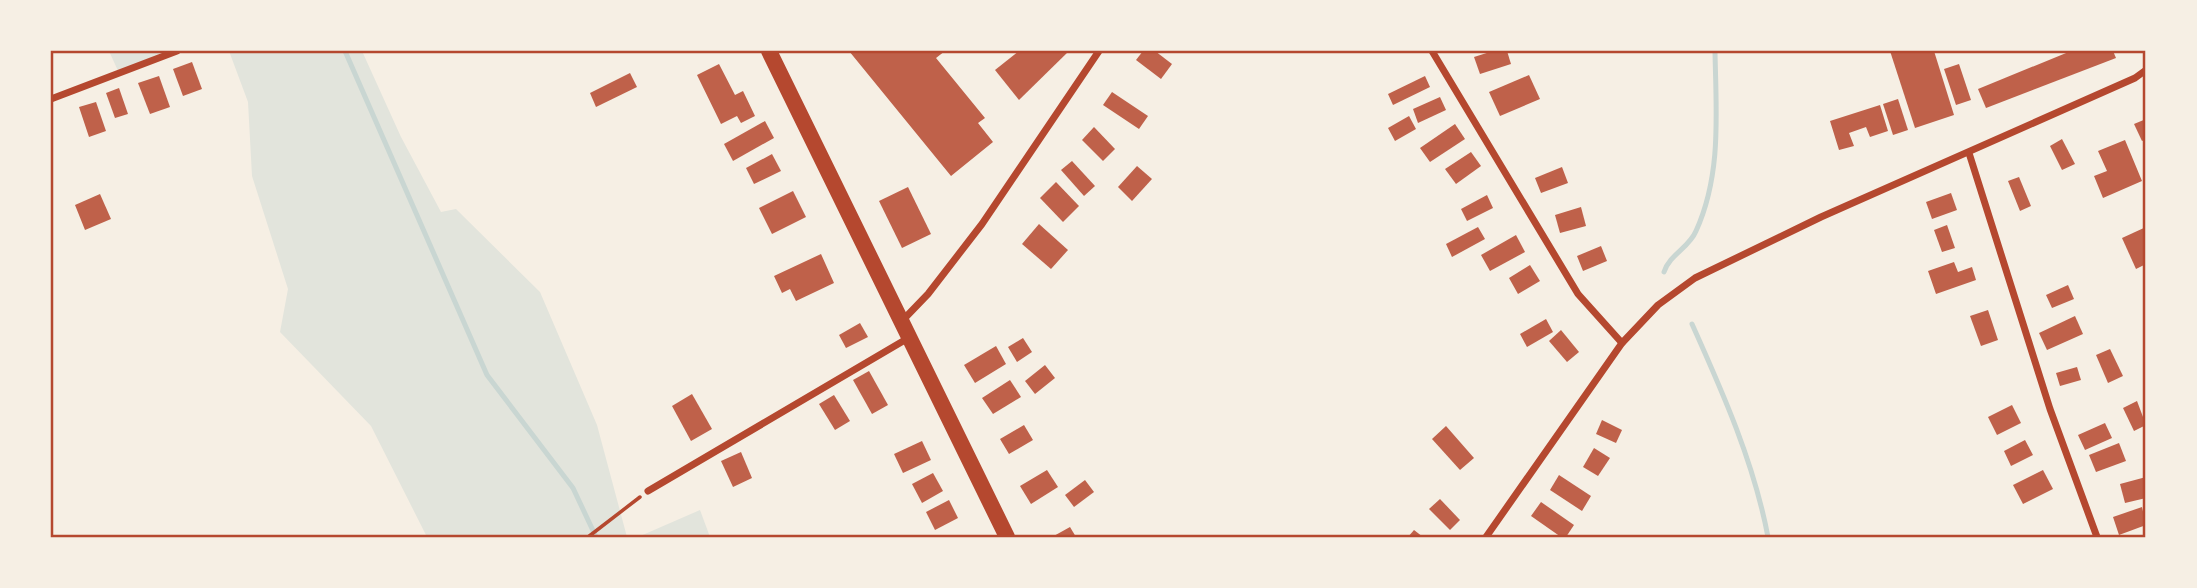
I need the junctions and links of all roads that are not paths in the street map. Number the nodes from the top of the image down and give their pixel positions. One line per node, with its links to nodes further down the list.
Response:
1 (177, 51): 6 (street)
2 (769, 51): 8 (main road)
3 (1099, 51): 8 (street)
4 (1432, 51): 10 (street)
5 (2146, 70): 7 (street)
6 (51, 99)
7 (1969, 153): 10 (street); 14 (street)
8 (902, 321): 9 (main road)
9 (909, 337): 11 (street); 12 (main road)
10 (1622, 343): 13 (street)
11 (648, 491)
12 (1007, 537)
13 (1486, 537)
14 (2097, 537)

